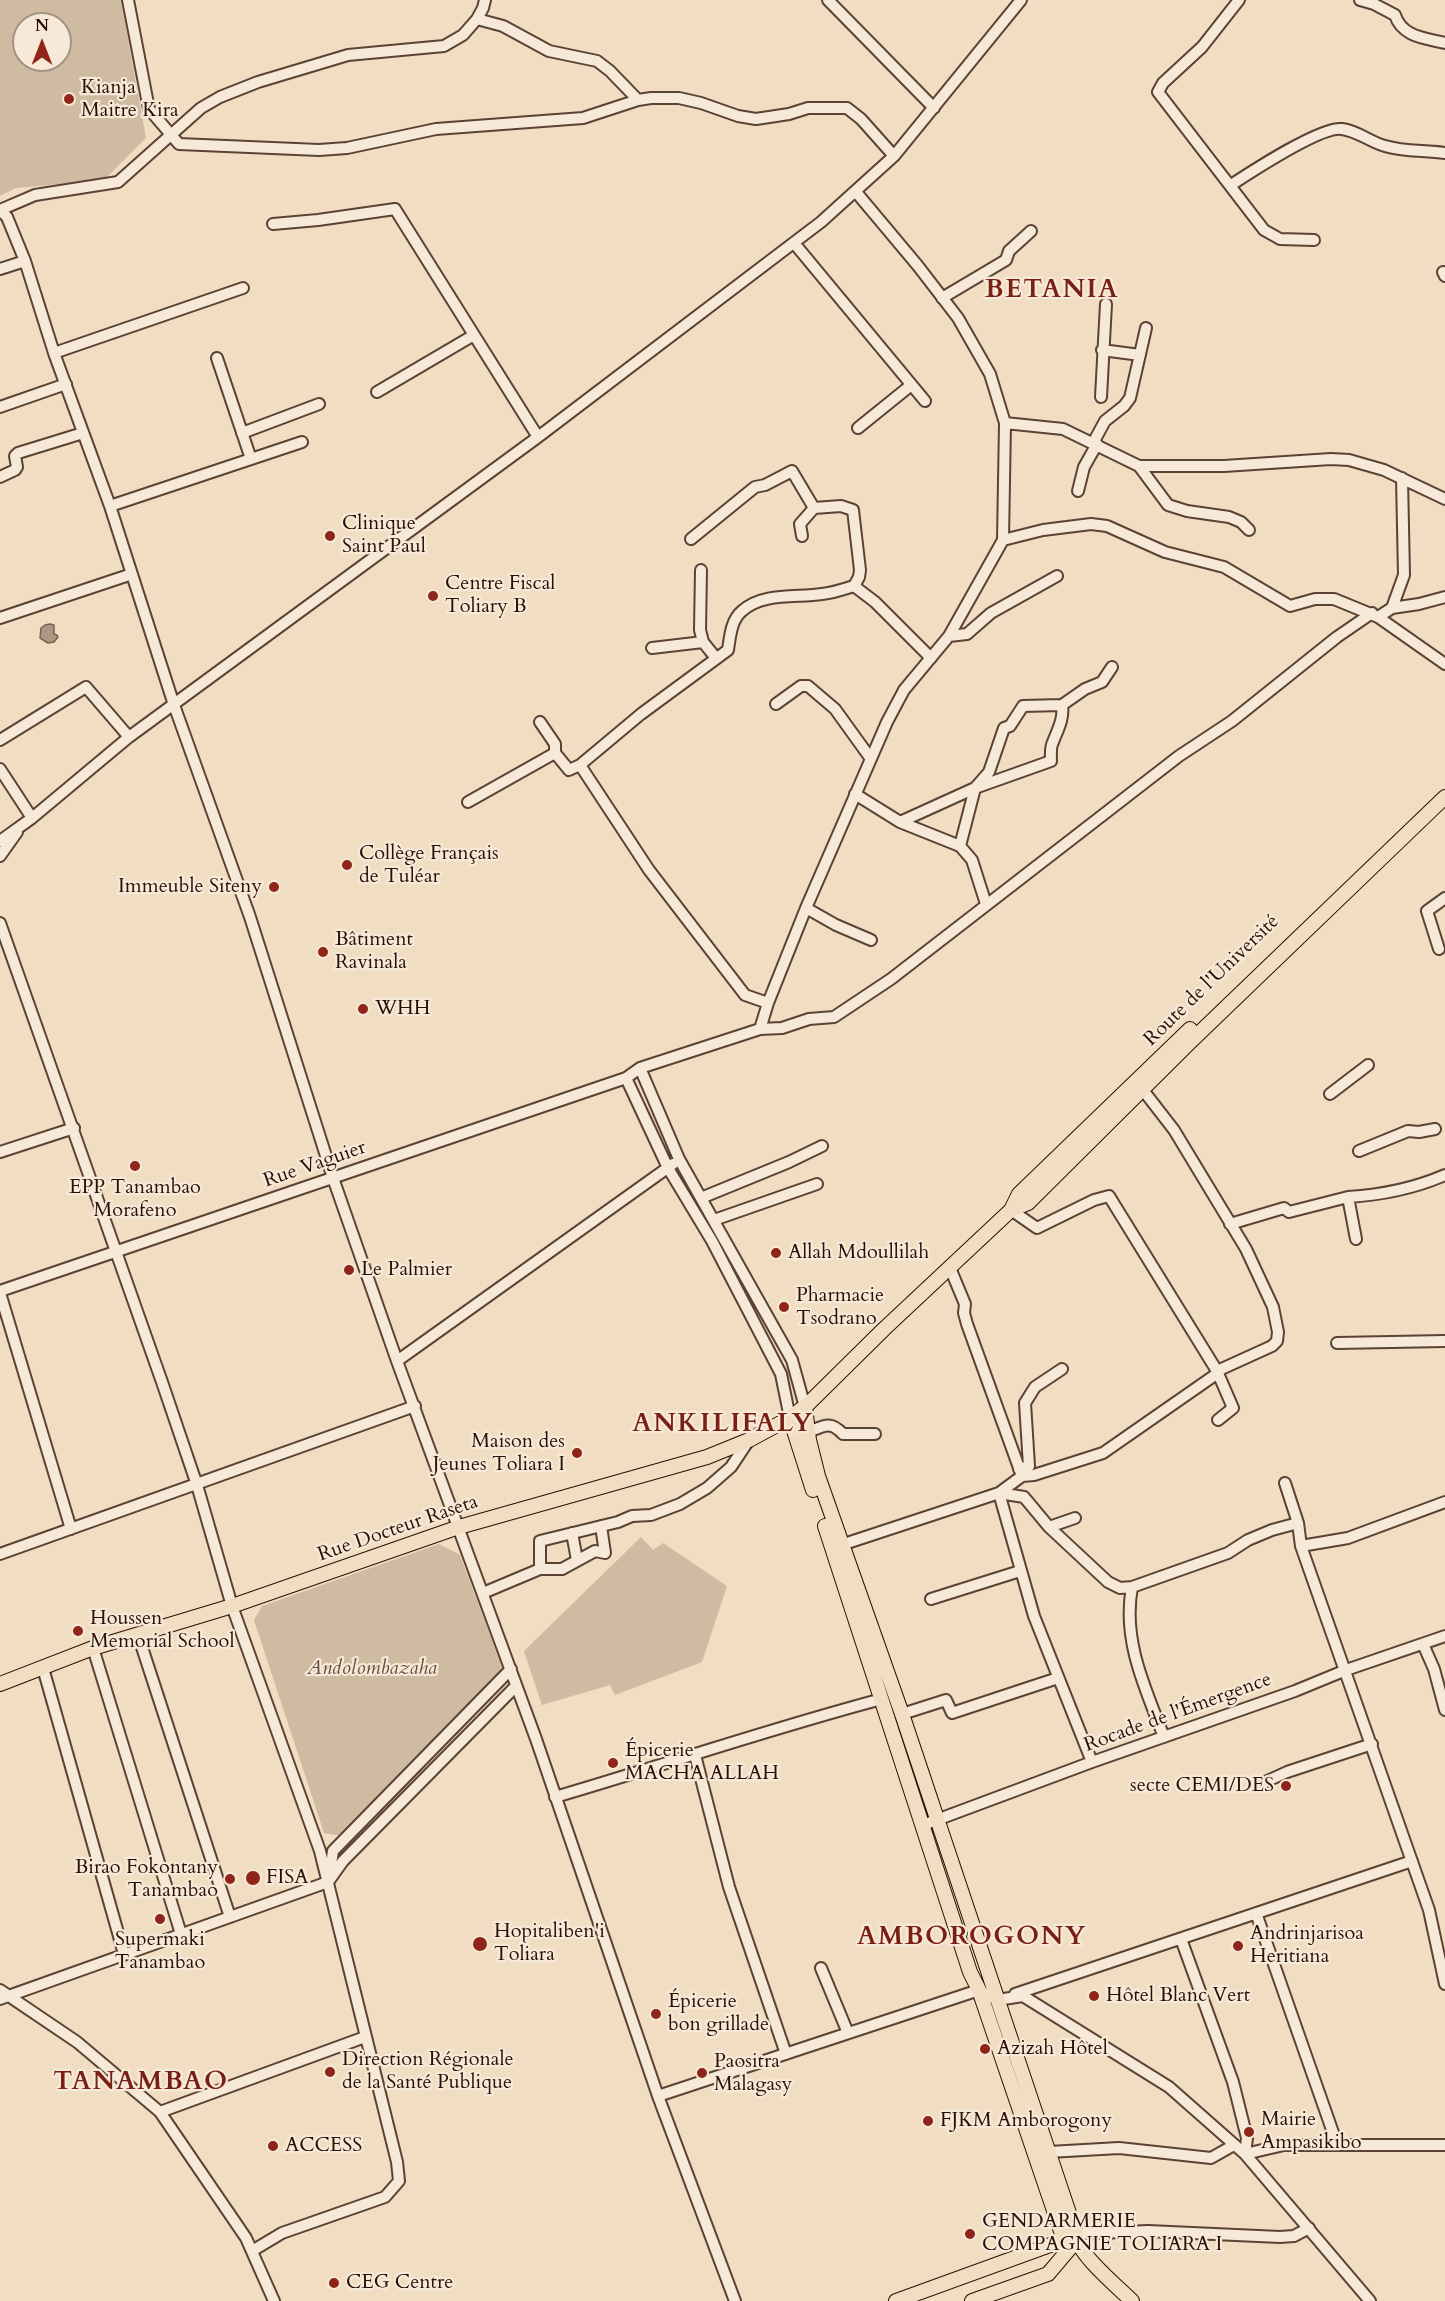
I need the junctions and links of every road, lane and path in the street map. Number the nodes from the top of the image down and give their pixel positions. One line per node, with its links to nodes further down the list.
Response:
1 (128, 0): 11 (street)
2 (484, 0): 7 (street)
3 (828, 0): 10 (street)
4 (1021, 0): 10 (street)
5 (1239, 0): 14 (street)
6 (1360, 0): 8 (street)
7 (477, 19): 9 (street); 11 (street)
8 (1445, 43)
9 (638, 100): 11 (street); 13 (street)
10 (934, 108): 13 (street)
11 (172, 136): 16 (street)
12 (1445, 153): 14 (street)
13 (894, 156): 15 (street)
14 (1231, 185): 19 (street)
15 (856, 192): 20 (street); 24 (street)
16 (0, 210): 21 (street)
17 (273, 224): 27 (street)
18 (1031, 231): 24 (street)
19 (1314, 240)
20 (794, 243): 33 (street); 43 (street)
21 (25, 261): 22 (street); 29 (street)
22 (0, 269)
23 (243, 288): 29 (street)
24 (942, 297): 39 (street)
25 (1106, 304): 28 (street)
26 (1146, 328): 30 (street)
27 (474, 335): 34 (street); 43 (street)
28 (1102, 350): 30 (street); 35 (street)
29 (54, 353): 32 (street)
30 (1140, 355): 45 (street)
31 (217, 358): 42 (street)
32 (66, 384): 38 (street); 41 (street)
33 (910, 386): 36 (street); 40 (street)
34 (377, 392)
35 (1101, 397)
36 (925, 401)
37 (319, 404): 42 (street)
38 (0, 407)
39 (1005, 423): 45 (street); 57 (street)
40 (858, 428)
41 (83, 433): 48 (street); 52 (street)
42 (243, 433): 46 (street)
43 (538, 437): 74 (street)
44 (302, 442): 46 (street)
45 (1095, 444): 47 (street); 50 (street)
46 (251, 459): 52 (street)
47 (1139, 466): 49 (street); 54 (street)
48 (0, 477)
49 (1402, 477): 51 (street); 63 (street)
50 (1078, 491)
51 (1445, 499)
52 (110, 506): 59 (street)
53 (814, 508): 55 (street); 56 (street); 61 (street)
54 (1249, 531)
55 (802, 536)
56 (691, 539)
57 (1003, 540): 64 (street); 66 (street)
58 (701, 570): 67 (street)
59 (132, 574): 65 (street); 74 (street)
60 (1057, 576): 66 (street)
61 (854, 586): 69 (street); 70 (street)
62 (1445, 597): 63 (street)
63 (1392, 608): 64 (street, Rue Vaguier)
64 (1375, 615): 71 (street); 95 (street, Rue Vaguier)
65 (0, 618)
66 (949, 636): 70 (street)
67 (702, 642): 68 (street); 69 (street)
68 (652, 648)
69 (716, 658): 81 (street)
70 (931, 658): 80 (street)
71 (1445, 664)
72 (1112, 668): 75 (street)
73 (776, 704): 80 (street)
74 (174, 705): 77 (street); 115 (street)
75 (1062, 705): 84 (street); 84 (street)
76 (540, 722): 79 (street)
77 (129, 737): 78 (street); 88 (street)
78 (0, 740)
79 (555, 753): 81 (street); 87 (street)
80 (871, 759): 85 (street)
81 (580, 765): 100 (street)
82 (0, 769): 88 (street)
83 (1445, 785): 119 (main road, Route de l'Université)
84 (975, 788): 89 (street); 92 (street)
85 (855, 794): 89 (street); 96 (street)
86 (1445, 796): 105 (main road, Route de l'Université)
87 (468, 802)
88 (32, 818): 90 (street)
89 (900, 822): 92 (street)
90 (21, 827): 91 (street); 93 (street)
91 (0, 841)
92 (960, 846): 95 (street)
93 (0, 856)
94 (1445, 898): 99 (street)
95 (986, 904): 101 (street, Rue Vaguier)
96 (806, 908): 98 (street); 100 (street)
97 (0, 923): 107 (street)
98 (871, 940)
99 (1439, 949)
100 (768, 1003): 101 (street)
101 (760, 1029): 103 (street, Rue Vaguier)
102 (1368, 1065): 106 (street)
103 (640, 1068): 104 (street, Rue Vaguier); 112 (street)
104 (626, 1078): 113 (street); 115 (street, Rue Vaguier)
105 (1143, 1090): 119 (main road, Route de l'Université); 121 (street)
106 (1330, 1094)
107 (74, 1128): 111 (street); 123 (street)
108 (1435, 1129): 110 (street)
109 (822, 1146): 118 (street)
110 (1359, 1151)
111 (0, 1152)
112 (679, 1160): 113 (street); 118 (street)
113 (668, 1168): 128 (street); 133 (street)
114 (1445, 1175): 117 (street)
115 (333, 1178): 123 (street, Rue Vaguier); 128 (street)
116 (817, 1184): 120 (street)
117 (1348, 1197): 121 (street); 122 (street)
118 (701, 1198): 120 (street)
119 (1011, 1210): 124 (main road, Route de l'Université); 130 (street)
120 (714, 1220): 132 (street)
121 (1230, 1224): 130 (street)
122 (1356, 1239)
123 (116, 1251): 125 (street, Rue Vaguier); 140 (street)
124 (950, 1268): 132 (main road, Route de l'Université); 138 (street)
125 (0, 1292): 148 (street)
126 (1445, 1341): 127 (street)
127 (1337, 1343)
128 (397, 1361): 131 (street)
129 (1062, 1369): 138 (street)
130 (1218, 1372): 134 (street); 138 (street)
131 (415, 1406): 140 (street); 146 (street)
132 (805, 1407): 133 (main road, Rue Docteur Raseta); 135 (main road)
133 (790, 1418): 137 (main road, Rue Docteur Raseta); 151 (main road)
134 (1218, 1420)
135 (808, 1432): 136 (street); 151 (main road)
136 (875, 1434)
137 (750, 1440): 145 (street); 146 (main road, Rue Docteur Raseta)
138 (1020, 1472): 141 (street)
139 (1285, 1483): 144 (street)
140 (197, 1485): 148 (street); 159 (street)
141 (999, 1493): 147 (street); 151 (street); 155 (street)
142 (1445, 1502): 150 (street)
143 (1075, 1518): 147 (street)
144 (1298, 1523): 150 (street); 156 (street)
145 (601, 1526): 149 (street); 153 (street)
146 (459, 1527): 157 (street); 159 (main road, Rue Docteur Raseta)
147 (1049, 1527): 156 (street)
148 (71, 1529): 152 (street)
149 (572, 1533): 153 (street); 154 (street)
150 (1301, 1546): 166 (street)
151 (836, 1547): 170 (main road); 172 (main road)
152 (0, 1554)
153 (577, 1560): 154 (street)
154 (540, 1569): 157 (street)
155 (1020, 1571): 158 (street); 167 (street)
156 (1132, 1587): 173 (street)
157 (483, 1593): 165 (street)
158 (931, 1599)
159 (232, 1606): 160 (main road, Rue Docteur Raseta); 181 (street)
160 (138, 1635): 163 (main road, Rue Docteur Raseta); 183 (street)
161 (1445, 1636): 162 (street, Rocade de l'Émergence)
162 (1423, 1644): 166 (street, Rocade de l'Émergence); 171 (street)
163 (93, 1648): 164 (main road, Rue Docteur Raseta); 184 (street)
164 (43, 1668): 168 (main road, Rue Docteur Raseta); 186 (street)
165 (511, 1669): 169 (street); 181 (street)
166 (1346, 1670): 173 (street, Rocade de l'Émergence); 174 (street)
167 (1058, 1678): 172 (street); 176 (street)
168 (0, 1684)
169 (516, 1686): 178 (street); 181 (street)
170 (882, 1699): 175 (street); 179 (main road)
171 (1445, 1710)
172 (902, 1714): 179 (main road)
173 (1164, 1737): 176 (street, Rocade de l'Émergence)
174 (1372, 1744): 177 (street); 180 (street)
175 (694, 1755): 178 (street); 194 (street)
176 (1092, 1762): 179 (street, Rocade de l'Émergence)
177 (1265, 1782)
178 (555, 1797): 195 (street)
179 (930, 1823): 189 (main road); 191 (main road)
180 (1412, 1862): 182 (street); 188 (street)
181 (328, 1882): 183 (street); 193 (street)
182 (1256, 1913): 185 (street); 197 (street)
183 (230, 1917): 184 (street)
184 (181, 1935): 186 (street)
185 (1181, 1939): 191 (street); 201 (street)
186 (124, 1954): 190 (street)
187 (821, 1968): 192 (street)
188 (1445, 1982)
189 (980, 1990): 191 (street); 192 (street); 203 (main road)
190 (3, 1995): 196 (street)
191 (997, 2000): 198 (street); 200 (main road)
192 (848, 2033): 194 (street)
193 (365, 2037): 196 (street); 204 (street)
194 (786, 2054): 195 (street)
195 (658, 2096): 206 (street)
196 (160, 2112): 204 (street)
197 (1337, 2144): 199 (street); 201 (street)
198 (1234, 2145): 200 (street); 201 (street)
199 (1445, 2145)
200 (1050, 2152): 203 (main road)
201 (1245, 2154): 202 (street)
202 (1310, 2228): 203 (street); 210 (street)
203 (1072, 2238): 207 (main road); 208 (main road); 209 (main road)
204 (252, 2251): 205 (street)
205 (274, 2301)
206 (735, 2301)
207 (896, 2301)
208 (972, 2301)
209 (1132, 2301)
210 (1370, 2301)

